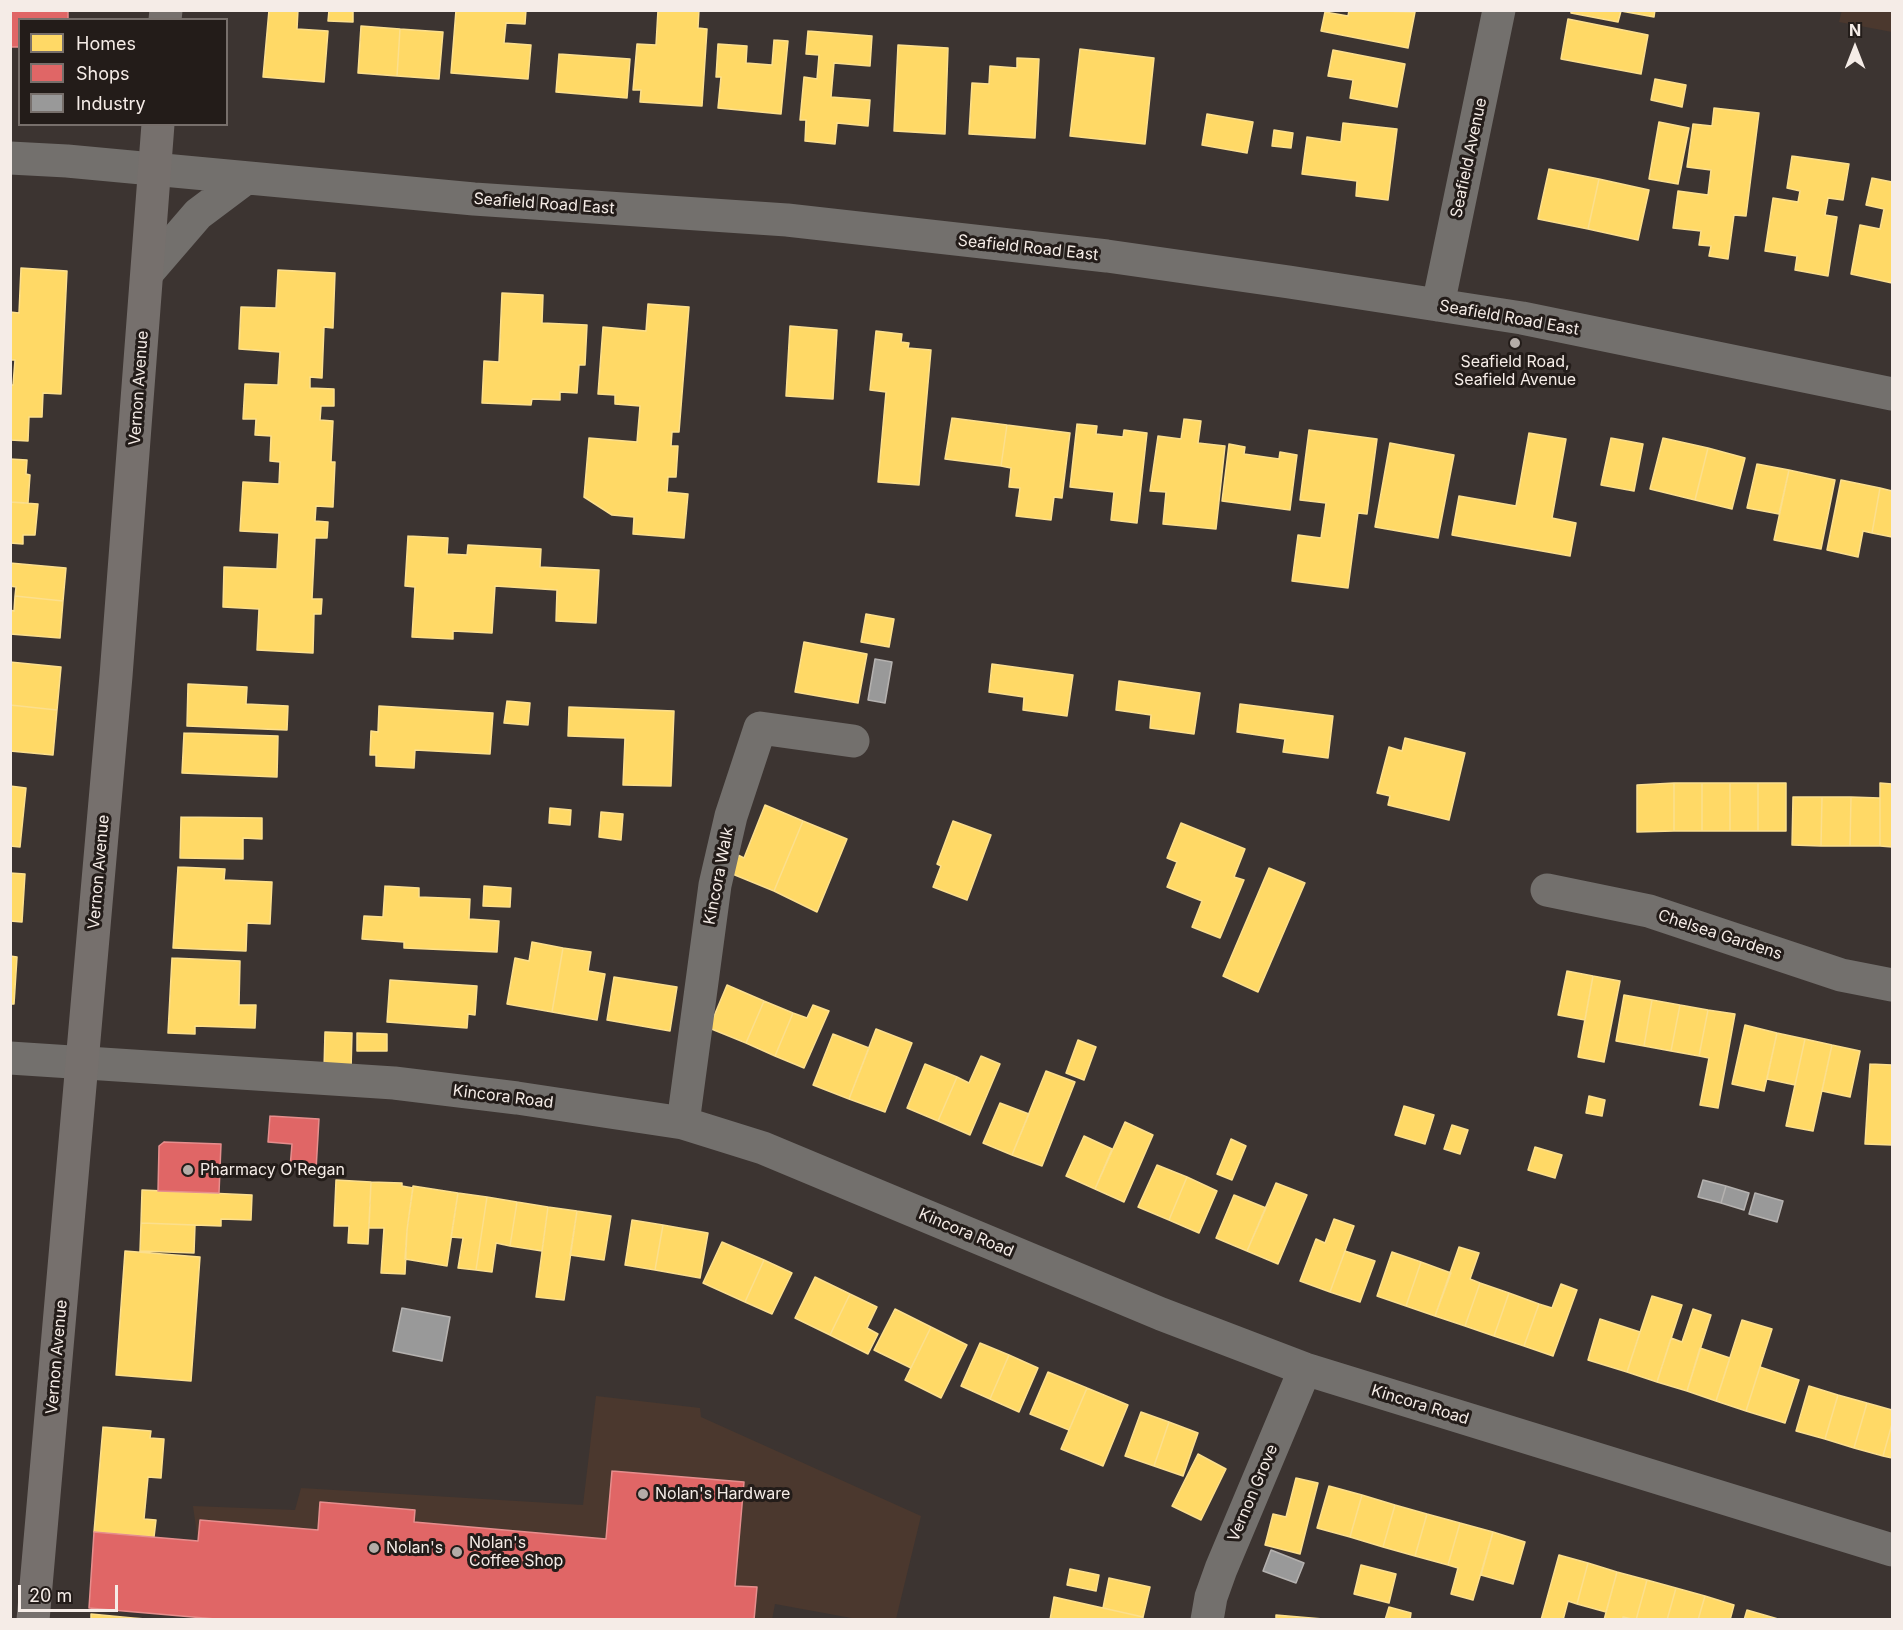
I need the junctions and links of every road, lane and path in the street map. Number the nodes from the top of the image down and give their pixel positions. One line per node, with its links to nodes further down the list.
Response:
1 (1500, 10): 7 (street, Seafield Avenue)
2 (158, 126): 4 (main road, Vernon Avenue)
3 (10, 158): 4 (street, Seafield Road East)
4 (155, 170): 5 (street, Seafield Road East); 6 (main road, Vernon Avenue)
5 (246, 178): 6 (street); 7 (street, Seafield Road East)
6 (148, 272): 13 (main road, Vernon Avenue)
7 (1438, 305): 8 (street, Seafield Road East)
8 (1893, 394)
9 (854, 741): 14 (street, Kincora Walk)
10 (1546, 890): 11 (street, Chelsea Gardens)
11 (1893, 986)
12 (10, 1058): 13 (street, Kincora Road)
13 (83, 1063): 14 (street, Kincora Road); 17 (main road, Vernon Avenue)
14 (683, 1123): 15 (street, Kincora Road)
15 (1305, 1369): 16 (street, Kincora Road); 18 (street, Vernon Grove)
16 (1893, 1550)
17 (33, 1620)
18 (1207, 1620)

